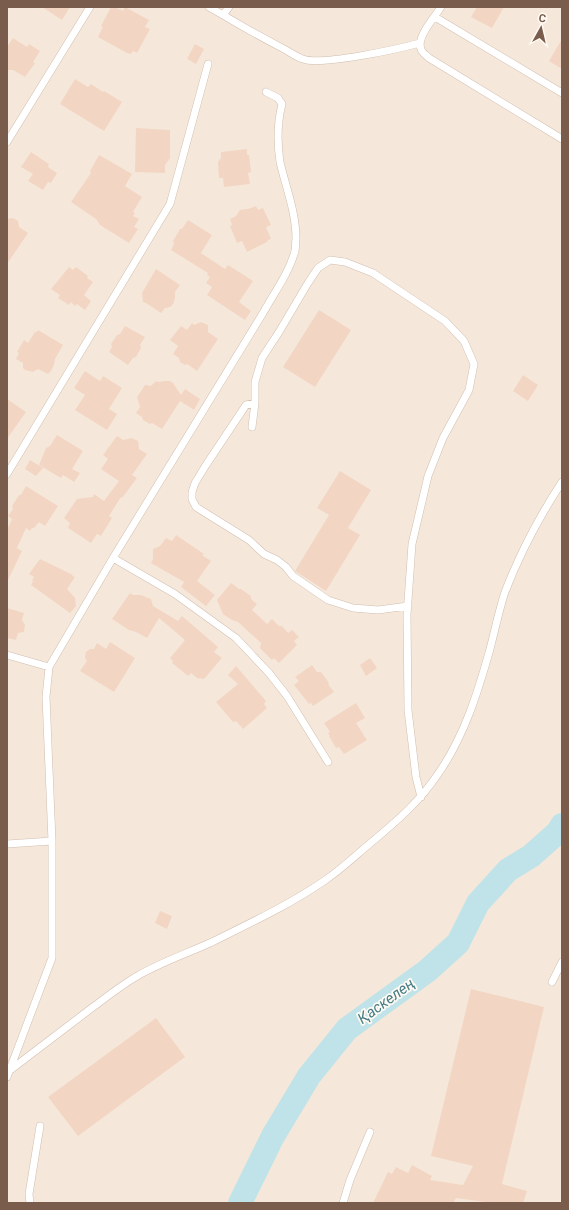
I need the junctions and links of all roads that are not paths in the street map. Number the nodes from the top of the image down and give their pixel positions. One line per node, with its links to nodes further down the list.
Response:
1 (90, 7): 12 (lane)
2 (209, 7): 5 (lane)
3 (229, 7): 5 (lane)
4 (441, 7): 6 (lane)
5 (223, 15): 7 (lane)
6 (435, 17): 7 (lane); 10 (lane)
7 (420, 43): 11 (lane)
8 (208, 64): 15 (lane)
9 (266, 92): 17 (lane)
10 (562, 94)
11 (562, 139)
12 (7, 142)
13 (255, 403): 14 (lane); 18 (lane); 18 (lane)
14 (252, 427)
15 (7, 474)
16 (562, 482): 22 (lane)
17 (113, 558): 20 (lane); 21 (lane)
18 (408, 606): 22 (lane)
19 (7, 655): 20 (lane)
20 (49, 666): 23 (lane)
21 (328, 762)
22 (422, 797): 27 (lane)
23 (52, 841): 24 (lane); 27 (lane)
24 (7, 844)
25 (562, 962): 26 (lane)
26 (552, 982)
27 (8, 1074)
28 (40, 1126): 30 (lane)
29 (370, 1132): 31 (lane)
30 (30, 1203)
31 (343, 1203)

